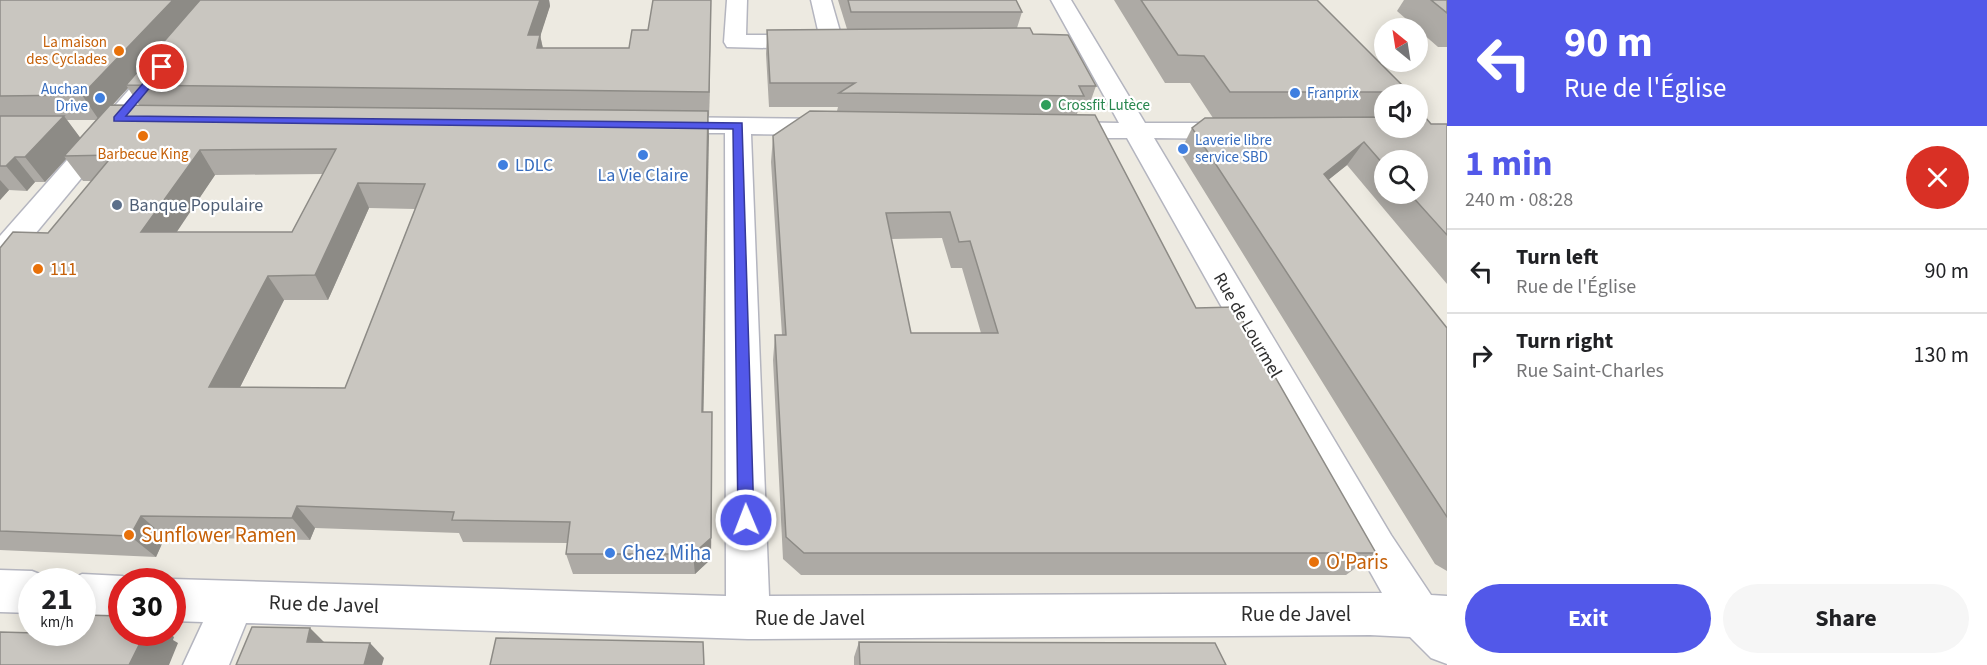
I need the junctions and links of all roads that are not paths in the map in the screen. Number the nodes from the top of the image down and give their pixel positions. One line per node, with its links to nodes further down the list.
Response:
1 (219, 0): 8 (street)
2 (737, 0): 5 (street)
3 (821, 0): 5 (street)
4 (1061, 0): 14 (street, Rue de Lourmel)
5 (832, 42): 6 (street)
6 (855, 42)
7 (149, 119): 8 (street)
8 (113, 125): 12 (street); 16 (street)
9 (637, 125): 10 (street)
10 (738, 126): 11 (street); 21 (street)
11 (858, 127)
12 (79, 130)
13 (1035, 130): 14 (street)
14 (1136, 131): 15 (street); 22 (street, Rue de Lourmel)
15 (1255, 131)
16 (0, 256)
17 (0, 591): 18 (street)
18 (18, 592)
19 (186, 600): 20 (street, Rue de Javel)
20 (234, 602): 21 (street, Rue de Javel); 23 (street)
21 (748, 618): 22 (street, Rue de Javel)
22 (1438, 626)
23 (206, 665)

